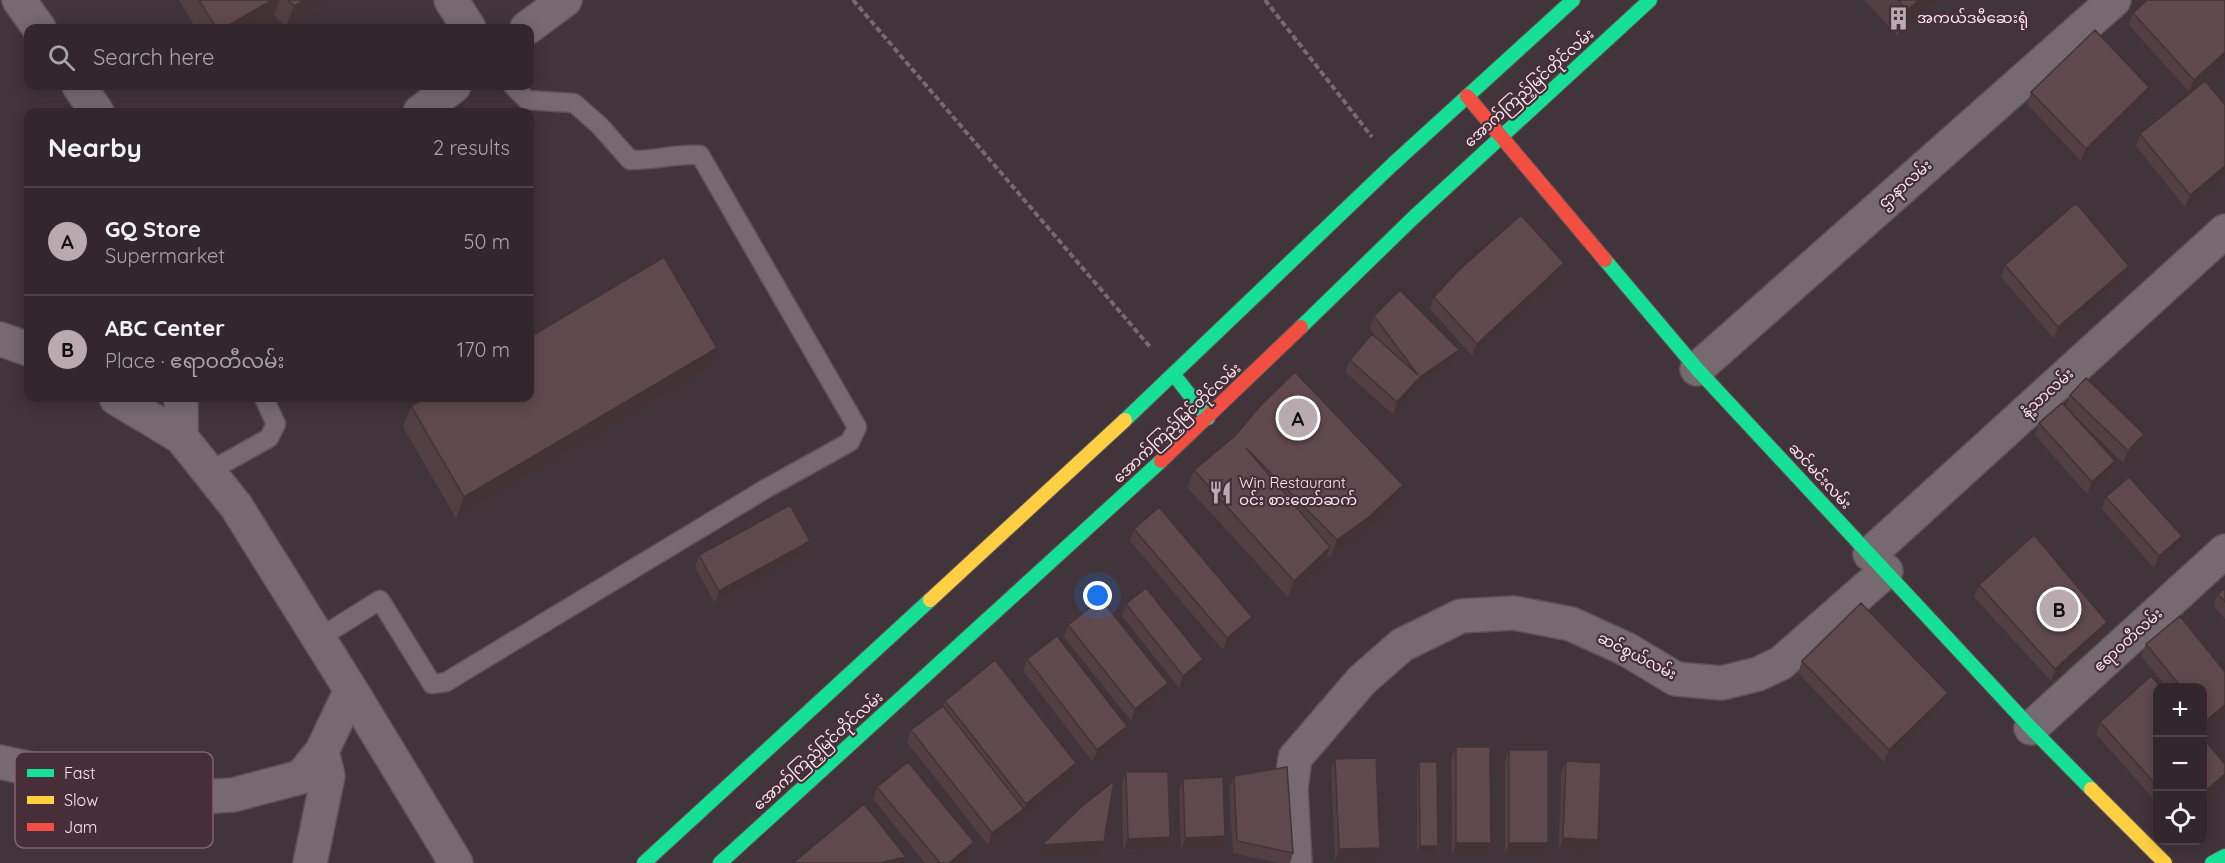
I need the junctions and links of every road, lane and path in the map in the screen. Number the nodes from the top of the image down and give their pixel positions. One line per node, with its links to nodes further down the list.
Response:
1 (19, 0): 9 (street)
2 (451, 0): 10 (street)
3 (565, 0): 11 (street)
4 (853, 0): 24 (path)
5 (1265, 0): 19 (path)
6 (1573, 0): 15 (main road)
7 (1650, 0): 18 (main road, အောက်ကြည့်မြင်တိုင်လမ်း)
8 (2114, 0): 23 (street, ဌာနာလမ်း)
9 (36, 24)
10 (466, 24)
11 (532, 24)
12 (81, 90): 16 (street)
13 (449, 90): 17 (street)
14 (517, 90): 33 (lane)
15 (1467, 96): 18 (main road, ဆင်မင်းလမ်း); 19 (main road)
16 (94, 108)
17 (425, 108)
18 (1500, 136): 23 (main road, ဆင်မင်းလမ်း); 28 (main road, အောက်ကြည့်မြင်တိုင်လမ်း)
19 (1393, 164): 24 (main road)
20 (2225, 231): 32 (street, နံ့သာလမ်း)
21 (0, 339): 22 (street)
22 (24, 348)
23 (1697, 369): 32 (main road, ဆင်မင်းလမ်း)
24 (1174, 375): 28 (main road); 43 (main road)
25 (123, 402): 29 (street)
26 (181, 402): 29 (street)
27 (266, 402): 30 (lane)
28 (1208, 418): 44 (main road, အောက်ကြည့်မြင်တိုင်လမ်း)
29 (181, 437): 30 (street)
30 (208, 471): 33 (street)
31 (2225, 551): 35 (street, ဧရာဝတီလမ်း)
32 (1878, 562): 35 (main road, ဆင်မင်းလမ်း); 45 (street, ဆင်စွယ်လမ်း)
33 (319, 638): 34 (street)
34 (351, 690): 36 (street); 42 (street)
35 (2031, 728): 46 (main road, ဆင်မင်းလမ်း)
36 (322, 751): 39 (street); 41 (street)
37 (0, 762): 38 (street)
38 (15, 765)
39 (213, 796)
40 (2225, 856): 47 (main road)
41 (310, 863)
42 (456, 863)
43 (644, 863)
44 (720, 863)
45 (1295, 863)
46 (2165, 863)
47 (2212, 863)

